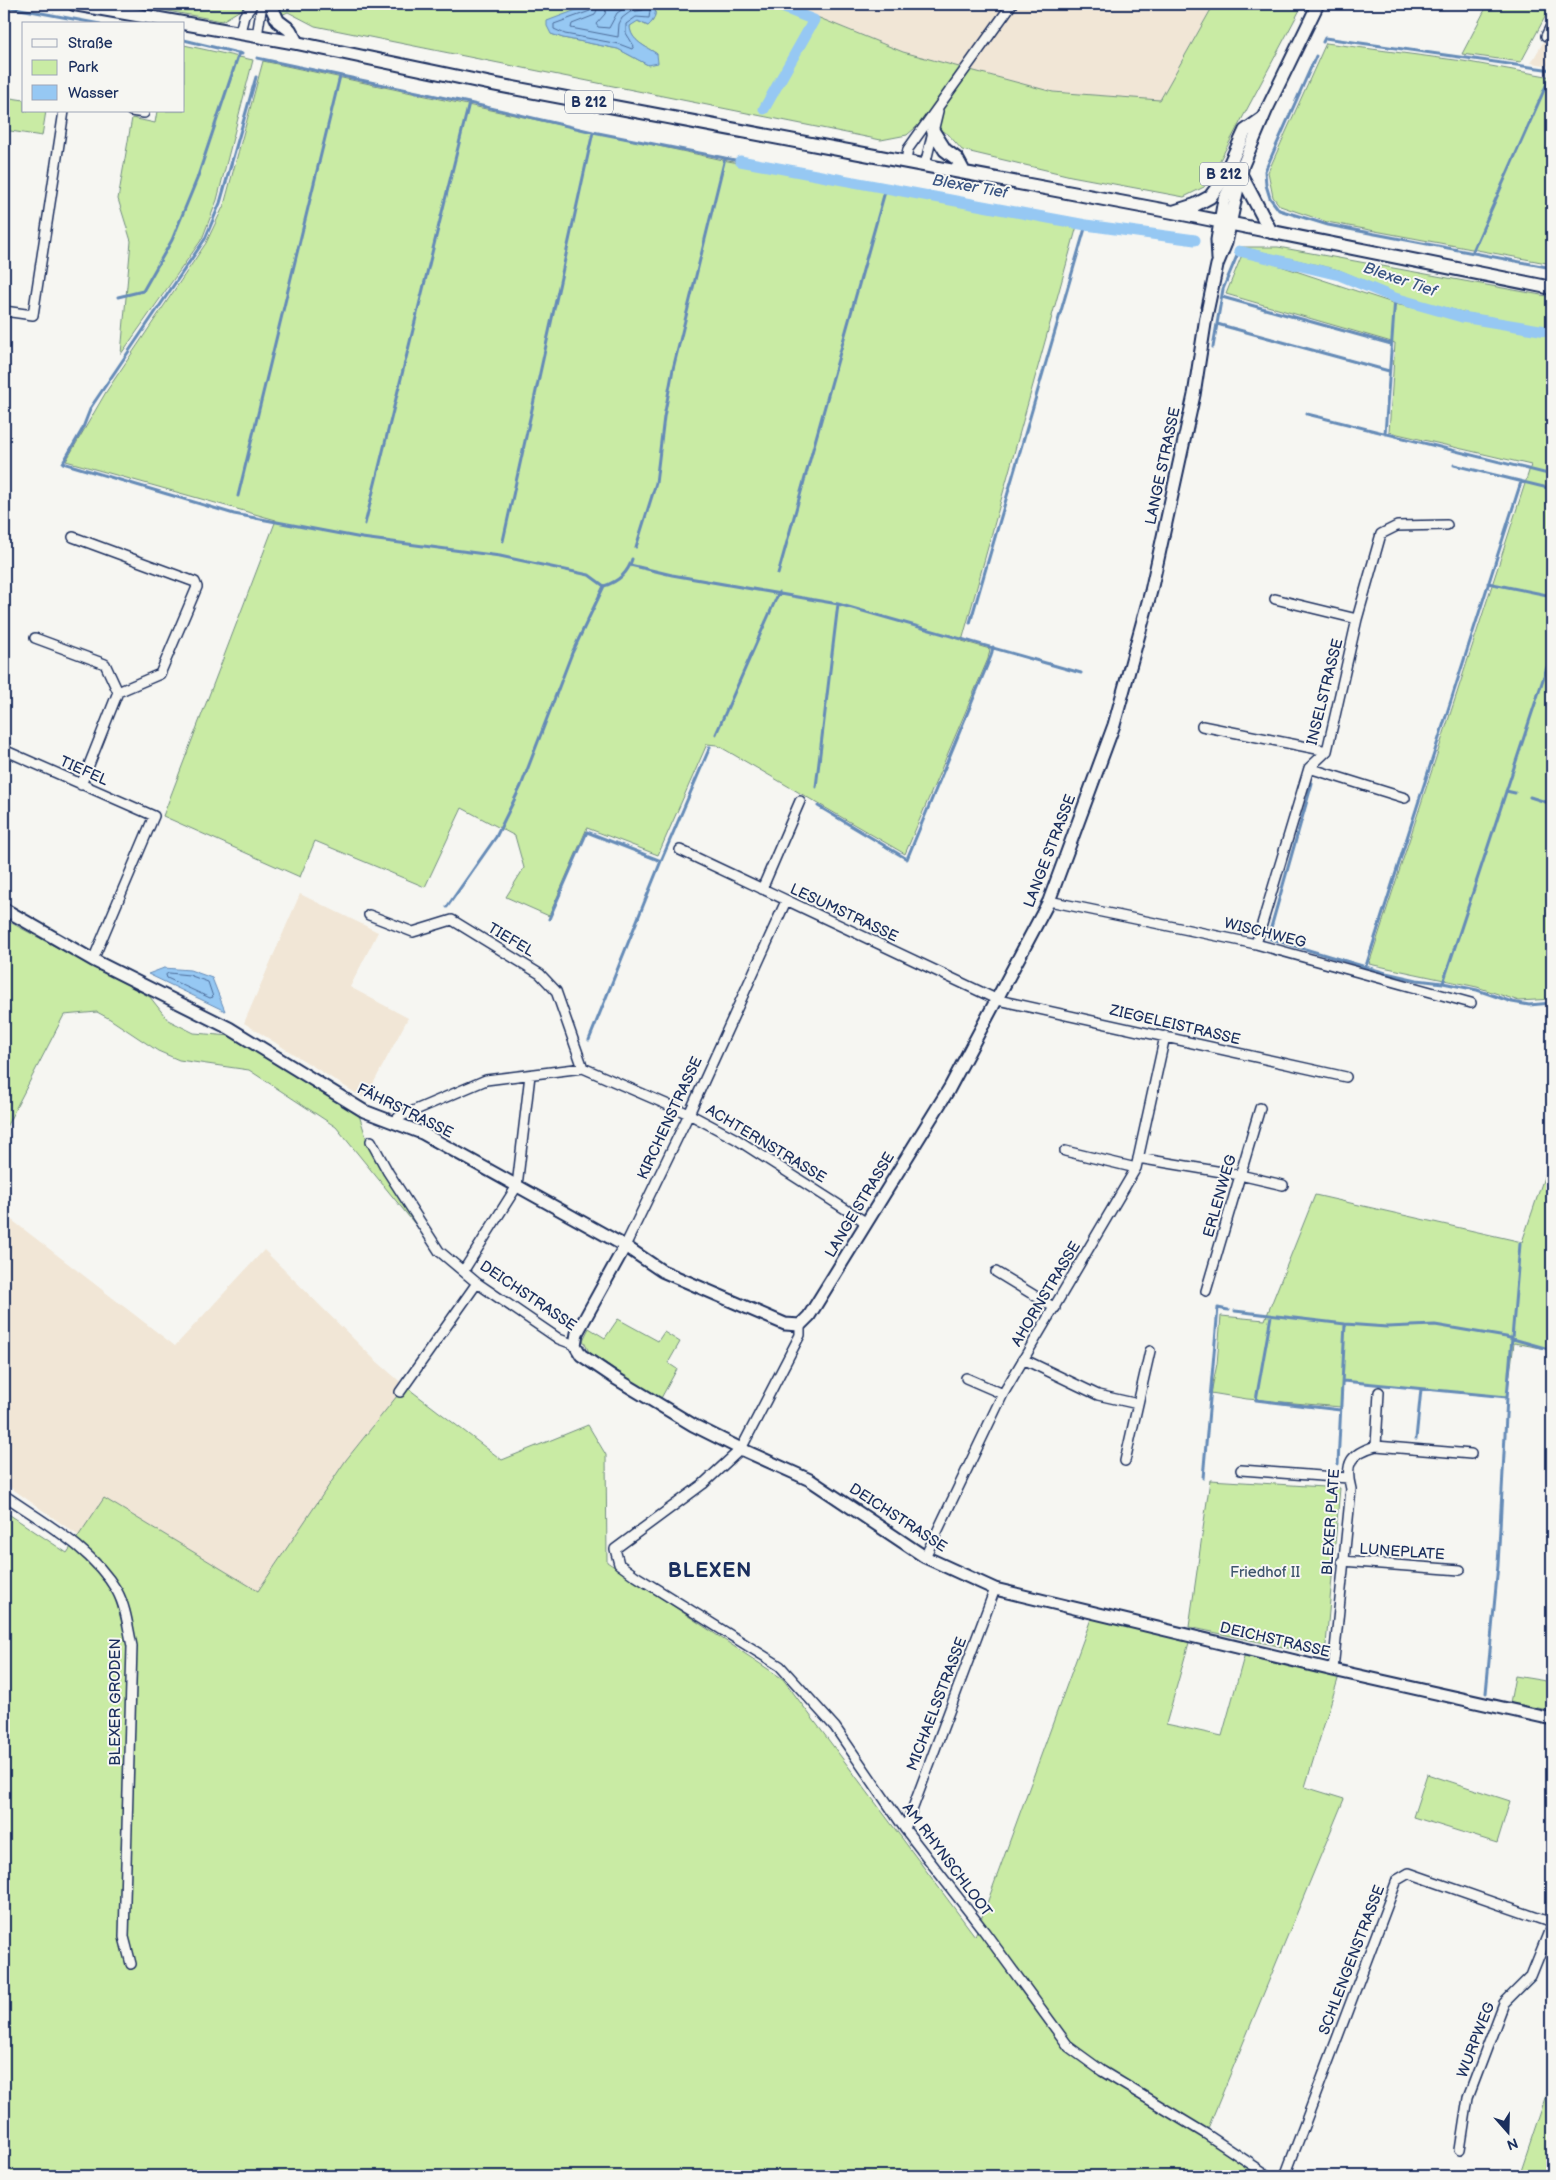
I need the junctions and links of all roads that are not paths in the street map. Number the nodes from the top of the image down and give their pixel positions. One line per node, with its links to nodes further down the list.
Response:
1 (74, 4): 7 (main road, B 212)
2 (253, 4): 10 (street)
3 (262, 4): 11 (street)
4 (270, 4): 13 (main road)
5 (1012, 4): 14 (street)
6 (1318, 4): 18 (street, LANGE STRASSE)
7 (181, 22)
8 (185, 23): 10 (main road, B 212)
9 (1552, 24): 12 (street)
10 (240, 32): 11 (main road, B 212)
11 (256, 36): 13 (main road, B 212)
12 (1546, 36)
13 (297, 43): 20 (main road, B 212)
14 (938, 108): 19 (street); 20 (street)
15 (64, 112): 28 (street)
16 (138, 112): 17 (street)
17 (144, 113)
18 (1262, 120): 22 (street, LANGE STRASSE); 24 (main road, B 212)
19 (934, 131): 21 (street); 23 (main road)
20 (906, 161): 21 (main road, B 212)
21 (925, 165): 23 (main road, B 212)
22 (1242, 170): 25 (street, LANGE STRASSE); 26 (main road, B 212)
23 (964, 172): 24 (main road, B 212)
24 (1173, 212): 25 (main road, B 212)
25 (1225, 223): 26 (main road, B 212); 45 (street, LANGE STRASSE)
26 (1271, 232): 27 (main road, B 212)
27 (1552, 288)
28 (4, 311)
29 (1447, 525): 32 (street, INSELSTRASSE)
30 (73, 537): 34 (street)
31 (1275, 599): 32 (street)
32 (1357, 619): 37 (street, INSELSTRASSE)
33 (35, 638): 34 (street)
34 (118, 692): 39 (street)
35 (1202, 726): 37 (street)
36 (4, 750): 39 (street, TIEFEL)
37 (1326, 751): 38 (street, INSELSTRASSE)
38 (1309, 768): 40 (street); 48 (street, INSELSTRASSE)
39 (81, 785): 49 (street, TIEFEL)
40 (1405, 798)
41 (800, 801): 43 (street)
42 (680, 850): 43 (street, LESUMSTRASSE)
43 (762, 890): 44 (street, LESUMSTRASSE)
44 (786, 901): 50 (street, LESUMSTRASSE); 57 (street, KIRCHENSTRASSE)
45 (1049, 902): 48 (street, WISCHWEG); 50 (street, LANGE STRASSE)
46 (4, 909): 49 (street, FÄHRSTRASSE)
47 (369, 916): 53 (street, TIEFEL)
48 (1256, 944): 51 (street, WISCHWEG)
49 (93, 960): 58 (street, FÄHRSTRASSE)
50 (998, 1000): 52 (street, ZIEGELEISTRASSE); 66 (street, LANGE STRASSE)
51 (1471, 1003)
52 (1165, 1036): 55 (street, ZIEGELEISTRASSE); 61 (street, AHORNSTRASSE)
53 (583, 1068): 54 (street); 57 (street, ACHTERNSTRASSE)
54 (530, 1075): 58 (street); 65 (street)
55 (1346, 1077)
56 (1260, 1108): 63 (street, ERLENWEG)
57 (689, 1114): 66 (street, ACHTERNSTRASSE); 67 (street, KIRCHENSTRASSE)
58 (394, 1122): 65 (street, FÄHRSTRASSE)
59 (371, 1141): 68 (street, DEICHSTRASSE)
60 (1065, 1151): 62 (street)
61 (1138, 1158): 62 (street, AHORNSTRASSE); 63 (street)
62 (1136, 1168): 72 (street, AHORNSTRASSE)
63 (1240, 1175): 64 (street); 71 (street, ERLENWEG)
64 (1283, 1185)
65 (518, 1186): 67 (street, FÄHRSTRASSE); 68 (street)
66 (867, 1223): 73 (street, LANGE STRASSE)
67 (625, 1246): 73 (street, FÄHRSTRASSE); 74 (street, KIRCHENSTRASSE)
68 (464, 1270): 70 (street, DEICHSTRASSE)
69 (996, 1272): 72 (street)
70 (477, 1283): 74 (street, DEICHSTRASSE); 78 (street)
71 (1206, 1291)
72 (1055, 1308): 76 (street, AHORNSTRASSE)
73 (800, 1326): 83 (street, LANGE STRASSE)
74 (575, 1345): 83 (street, DEICHSTRASSE)
75 (1150, 1350): 81 (street)
76 (1023, 1359): 80 (street, AHORNSTRASSE); 81 (street)
77 (966, 1378): 80 (street)
78 (400, 1392)
79 (1379, 1392): 82 (street)
80 (1003, 1394): 90 (street, AHORNSTRASSE)
81 (1138, 1404): 85 (street)
82 (1376, 1446): 84 (street); 87 (street, BLEXER PLATE)
83 (741, 1449): 89 (street, LANGE STRASSE); 90 (street, DEICHSTRASSE)
84 (1471, 1454)
85 (1125, 1461)
86 (1241, 1470): 87 (street)
87 (1348, 1478): 91 (street, BLEXER PLATE)
88 (4, 1495): 98 (street, BLEXER GRODEN)
89 (615, 1550): 96 (street, AM RHYNSCHLOOT)
90 (925, 1557): 93 (street, DEICHSTRASSE)
91 (1342, 1561): 92 (street, LUNEPLATE); 94 (street, BLEXER PLATE)
92 (1460, 1570)
93 (995, 1589): 94 (street, DEICHSTRASSE); 96 (street, MICHAELSSTRASSE)
94 (1333, 1670): 95 (street, DEICHSTRASSE)
95 (1552, 1719)
96 (905, 1829): 100 (street, AM RHYNSCHLOOT)
97 (1552, 1923): 99 (street, WURPWEG); 101 (street, SCHLENGENSTRASSE)
98 (131, 1964)
99 (1460, 2150)
100 (1269, 2176)
101 (1285, 2176)

